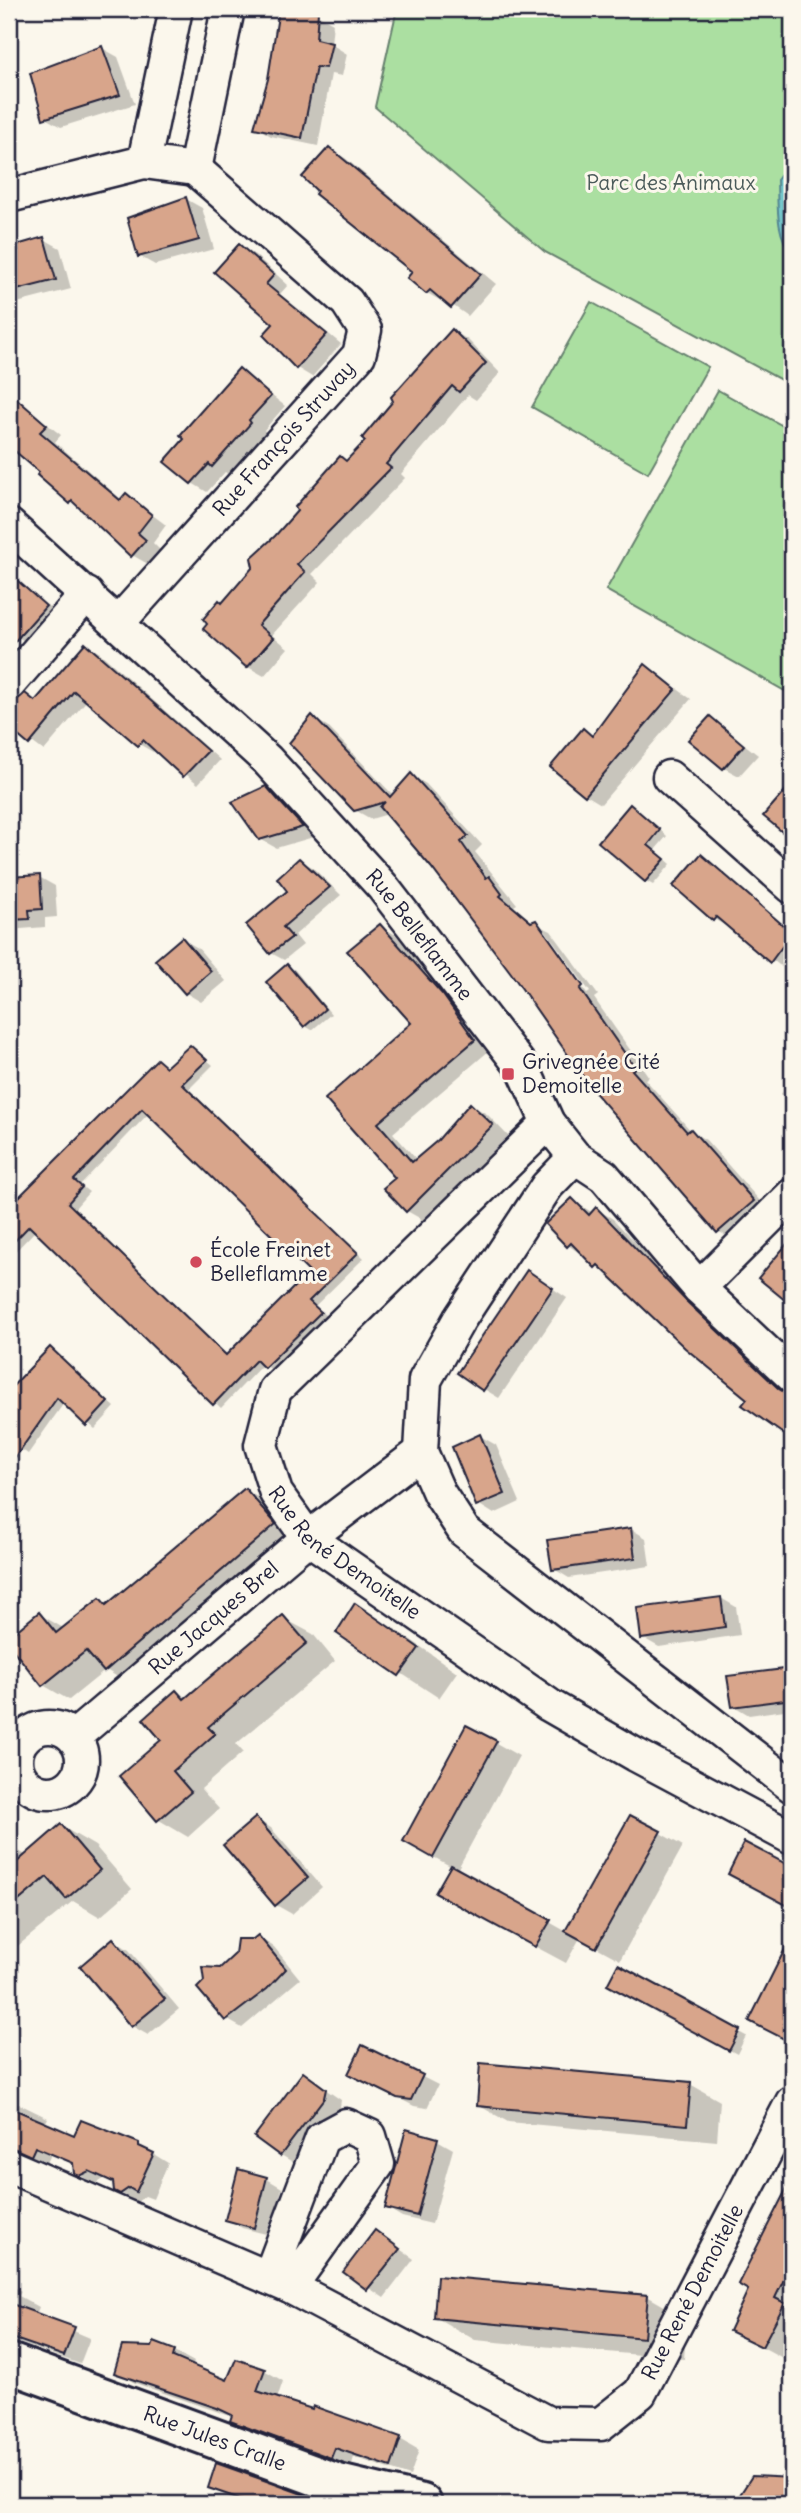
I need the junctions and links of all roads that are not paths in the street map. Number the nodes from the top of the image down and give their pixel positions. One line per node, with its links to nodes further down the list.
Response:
1 (176, 9): 3 (street)
2 (228, 9): 4 (street)
3 (158, 97): 4 (street); 5 (street)
4 (207, 110): 6 (street)
5 (145, 162): 6 (street); 7 (street)
6 (195, 169): 10 (street, Rue François Struvay)
7 (9, 195)
8 (9, 525): 9 (street, Rue Belleflamme)
9 (87, 594): 10 (street, Rue Belleflamme); 11 (street)
10 (118, 623): 14 (street, Rue Belleflamme)
11 (9, 684)
12 (669, 777): 13 (street)
13 (792, 887)
14 (548, 1124): 15 (street, Rue René Demoitelle); 16 (street, Rue Belleflamme)
15 (516, 1155): 17 (street); 22 (street, Rue René Demoitelle)
16 (575, 1157): 17 (street); 19 (street, Rue Belleflamme)
17 (547, 1186): 21 (street)
18 (792, 1195): 19 (street)
19 (699, 1288): 20 (street, Rue Belleflamme)
20 (792, 1376)
21 (421, 1452): 22 (street, Rue Jacques Brel); 24 (street)
22 (308, 1538): 23 (street, Rue Jacques Brel); 26 (street, Rue René Demoitelle)
23 (75, 1737): 25 (street); 25 (street)
24 (792, 1786)
25 (16, 1789)
26 (792, 1838)
27 (792, 2102): 28 (street, Rue René Demoitelle)
28 (9, 2166)
29 (9, 2363): 30 (street, Rue Jules Cralle)
30 (422, 2504)

